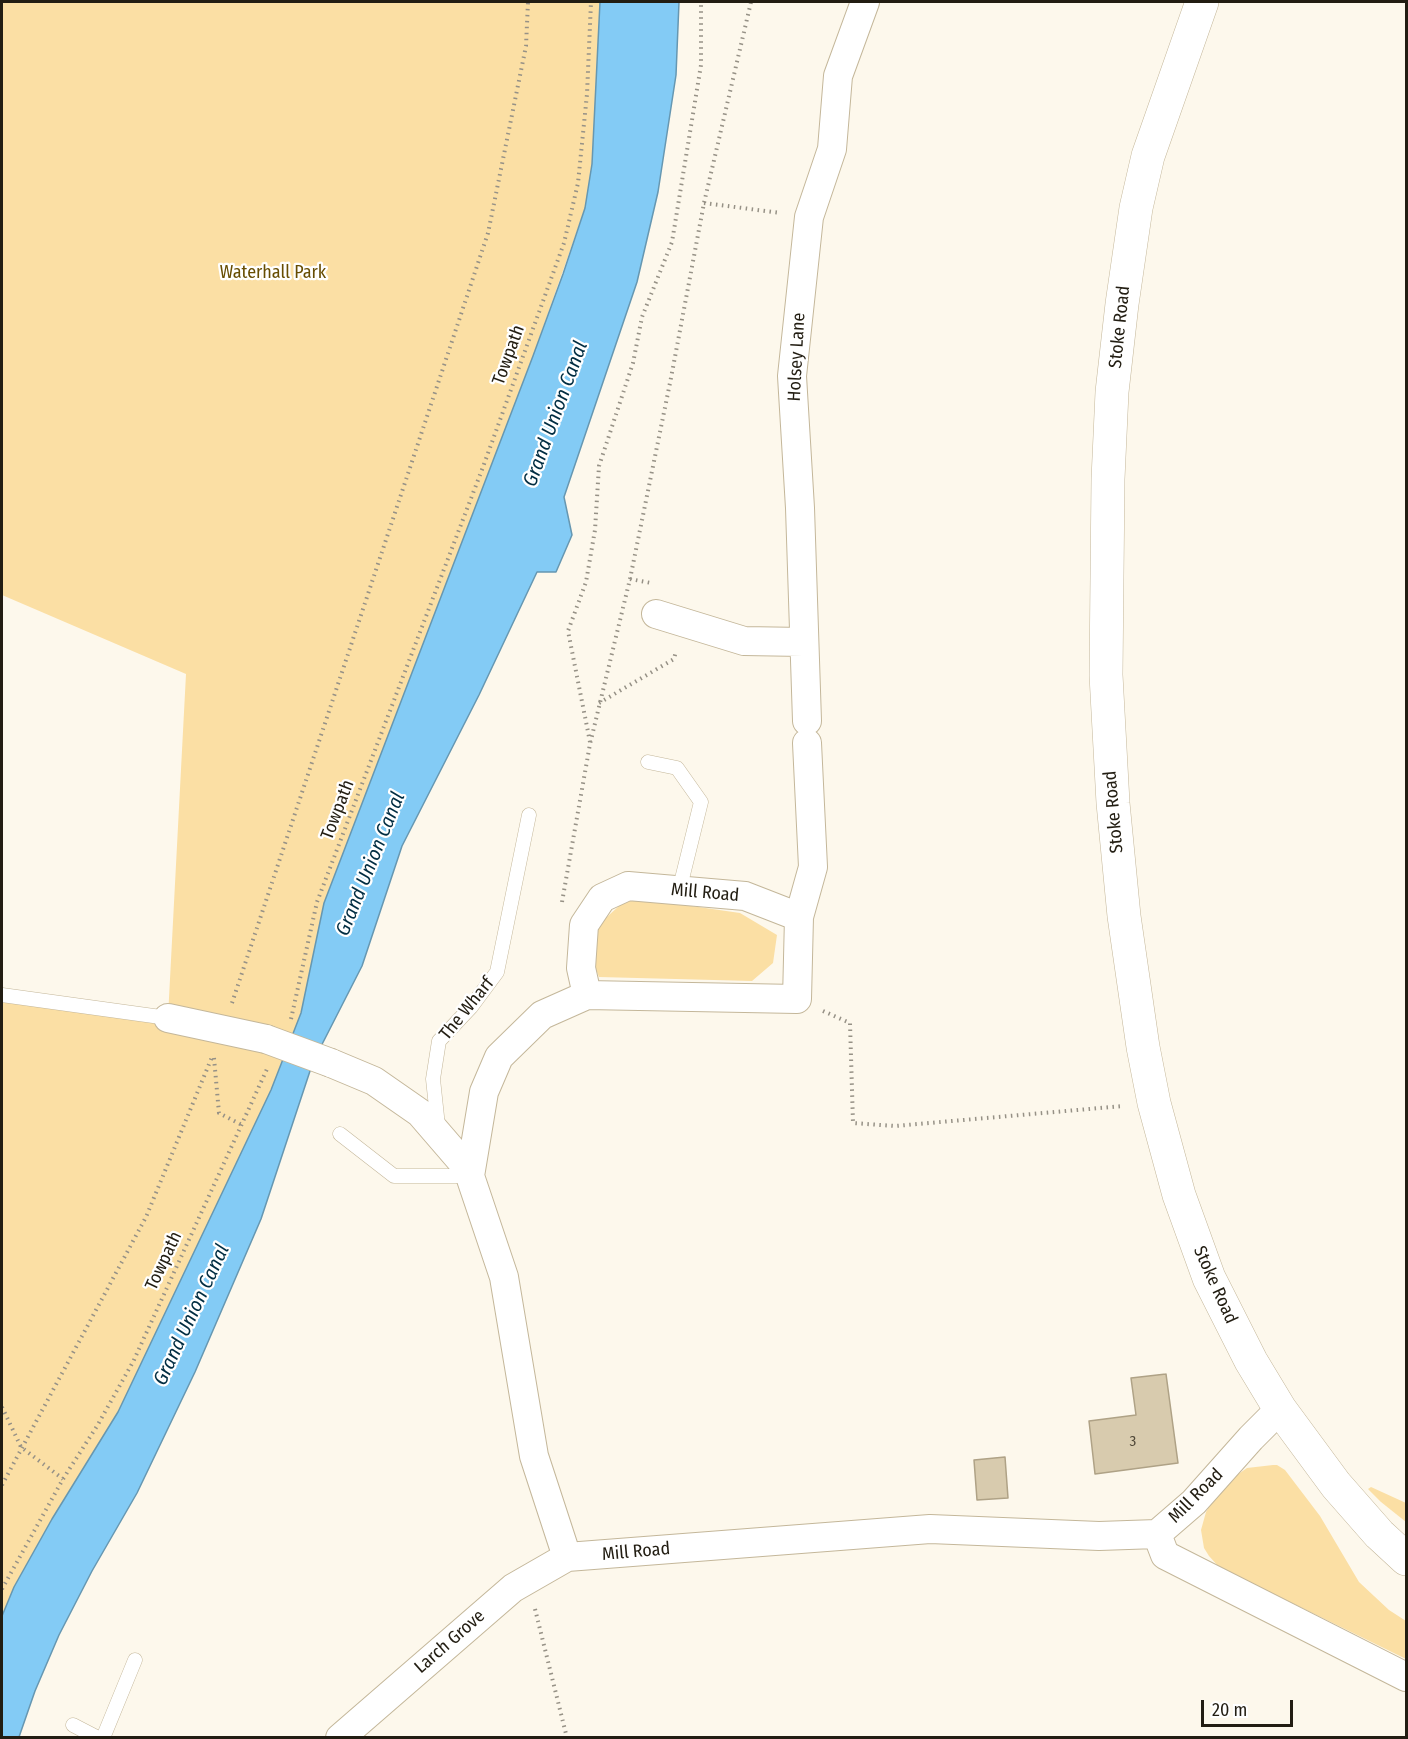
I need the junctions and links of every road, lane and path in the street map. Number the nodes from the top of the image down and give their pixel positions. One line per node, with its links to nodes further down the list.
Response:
1 (528, 2): 22 (path)
2 (591, 2): 21 (path, Towpath)
3 (701, 2): 11 (path)
4 (751, 2): 7 (path)
5 (865, 2): 8 (street, Holsey Lane)
6 (1202, 2): 24 (street, Stoke Road)
7 (705, 203): 8 (path); 11 (path)
8 (809, 217): 10 (street, Holsey Lane)
9 (656, 614): 10 (street)
10 (803, 642): 16 (street, Holsey Lane)
11 (590, 744): 15 (path)
12 (648, 762): 14 (lane)
13 (529, 814): 27 (lane, The Wharf)
14 (679, 891): 16 (street, Mill Road); 18 (street, Mill Road)
15 (561, 909)
16 (799, 917): 19 (street)
17 (2, 995): 20 (lane)
18 (587, 995): 19 (street); 28 (street)
19 (797, 999): 24 (path)
20 (168, 1018): 22 (street)
21 (289, 1022)
22 (224, 1030): 23 (street)
23 (268, 1049): 25 (path, Towpath); 27 (street, bridge)
24 (1154, 1103): 30 (street, Stoke Road)
25 (242, 1125): 31 (path); 32 (path, Towpath)
26 (340, 1134): 28 (lane)
27 (439, 1134): 28 (street)
28 (470, 1173): 35 (street)
29 (2, 1407): 31 (path)
30 (1280, 1409): 34 (street, Mill Road); 36 (street, Stoke Road)
31 (21, 1447): 32 (path); 33 (path)
32 (63, 1479): 38 (path, Towpath)
33 (2, 1485)
34 (1157, 1534): 35 (street, Mill Road); 40 (street)
35 (567, 1557): 37 (street, Larch Grove)
36 (1407, 1559)
37 (528, 1579): 44 (street, Larch Grove); 45 (path)
38 (2, 1590)
39 (135, 1660): 43 (lane)
40 (1407, 1677)
41 (73, 1725): 42 (lane)
42 (99, 1737)
43 (103, 1737)
44 (340, 1737)
45 (567, 1737)

